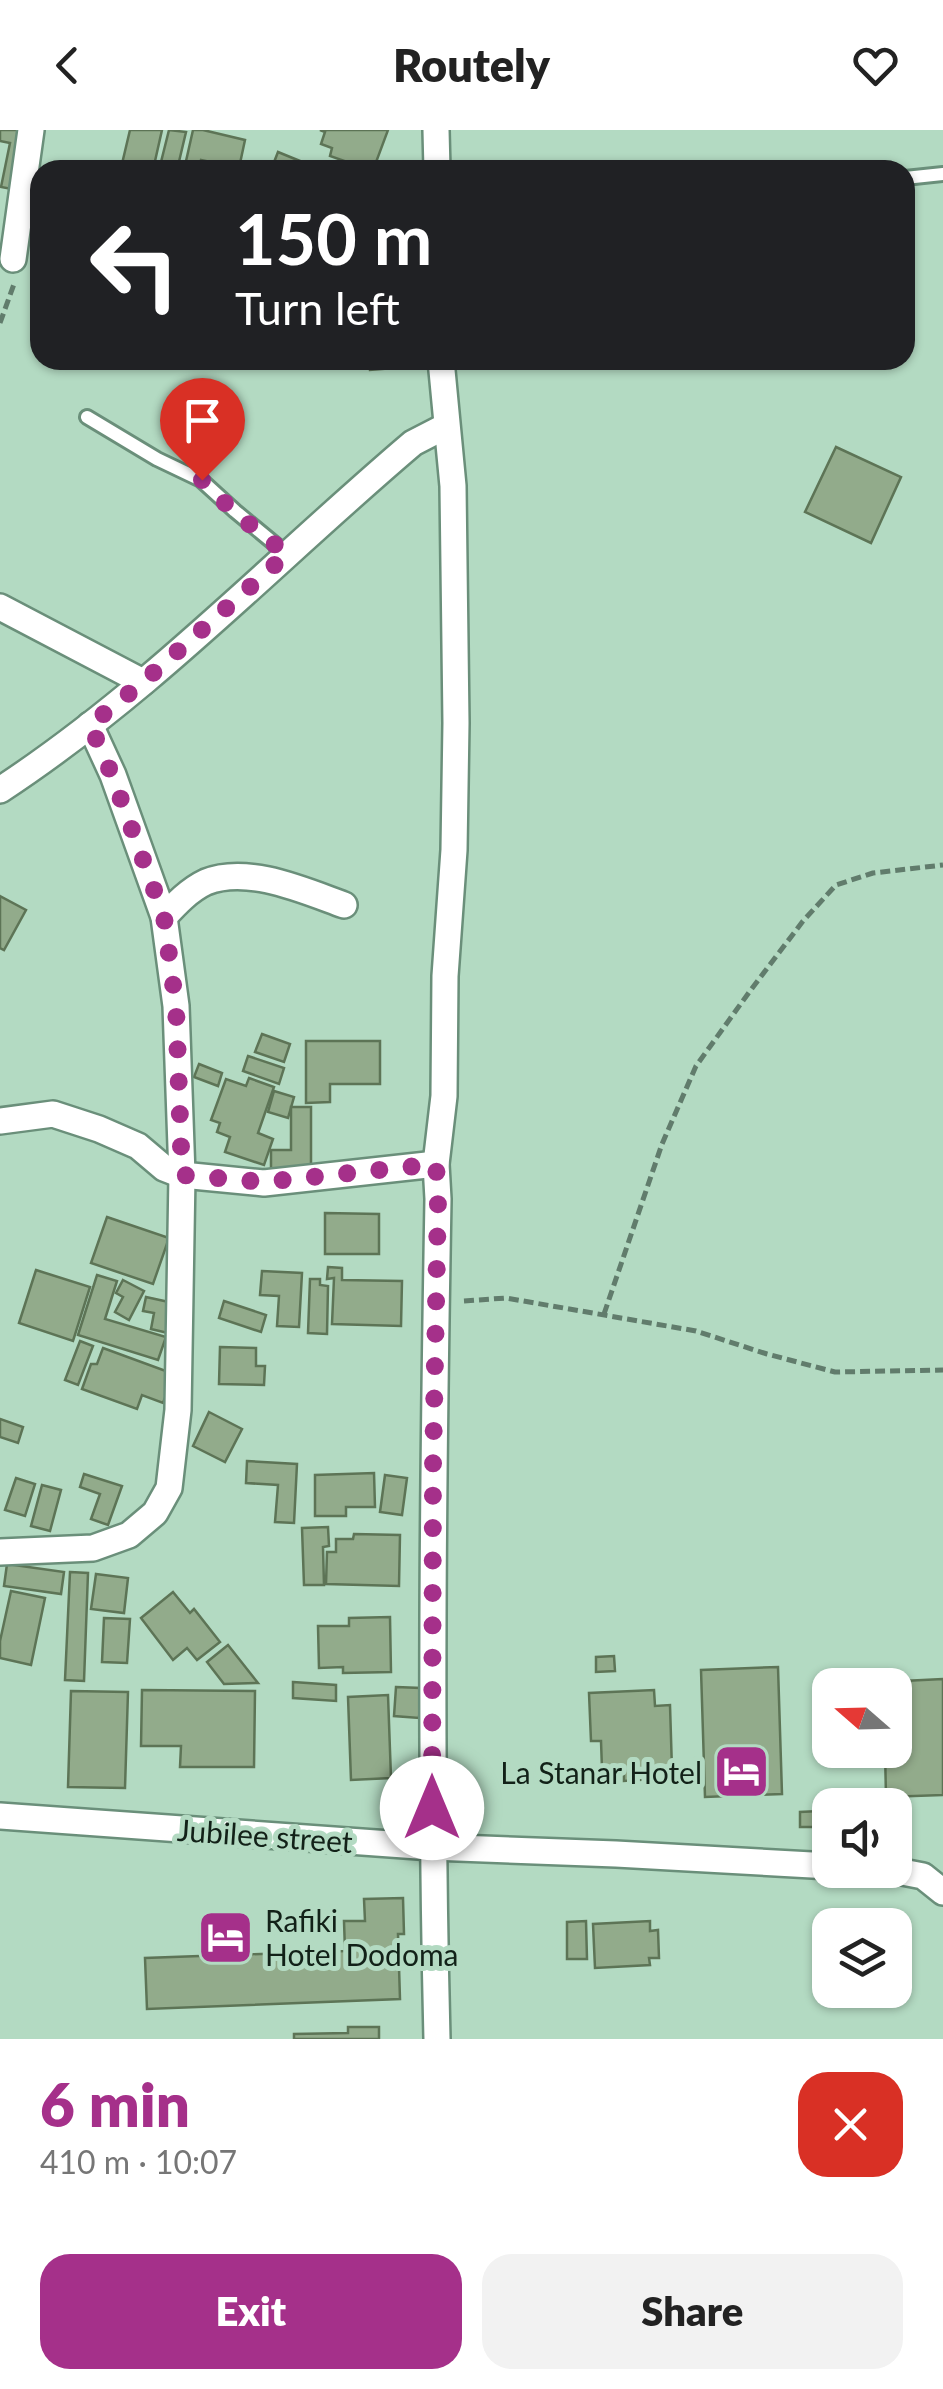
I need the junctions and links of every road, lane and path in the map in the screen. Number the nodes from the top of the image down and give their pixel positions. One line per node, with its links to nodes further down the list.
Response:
1 (31, 130): 6 (street)
2 (436, 130): 3 (street)
3 (437, 160)
4 (943, 174): 5 (lane)
5 (915, 177)
6 (19, 259): 7 (path)
7 (0, 324)
8 (442, 370): 10 (street)
9 (87, 417): 11 (lane)
10 (446, 426): 11 (street); 20 (street)
11 (287, 554): 13 (street)
12 (0, 608): 13 (street)
13 (143, 682): 14 (street)
14 (90, 725): 15 (street); 18 (street)
15 (0, 790)
16 (943, 865): 23 (path)
17 (344, 905): 18 (street)
18 (164, 917): 21 (street)
19 (0, 1122): 21 (street)
20 (436, 1164): 21 (street); 22 (street)
21 (182, 1175): 25 (street)
22 (436, 1304): 23 (path); 27 (street)
23 (604, 1314): 24 (path)
24 (943, 1370)
25 (0, 1552)
26 (0, 1816): 27 (street, Jubilee street)
27 (432, 1847): 28 (street, Jubilee street); 31 (street)
28 (812, 1865)
29 (912, 1874): 30 (street)
30 (943, 1892)
31 (437, 2039)

